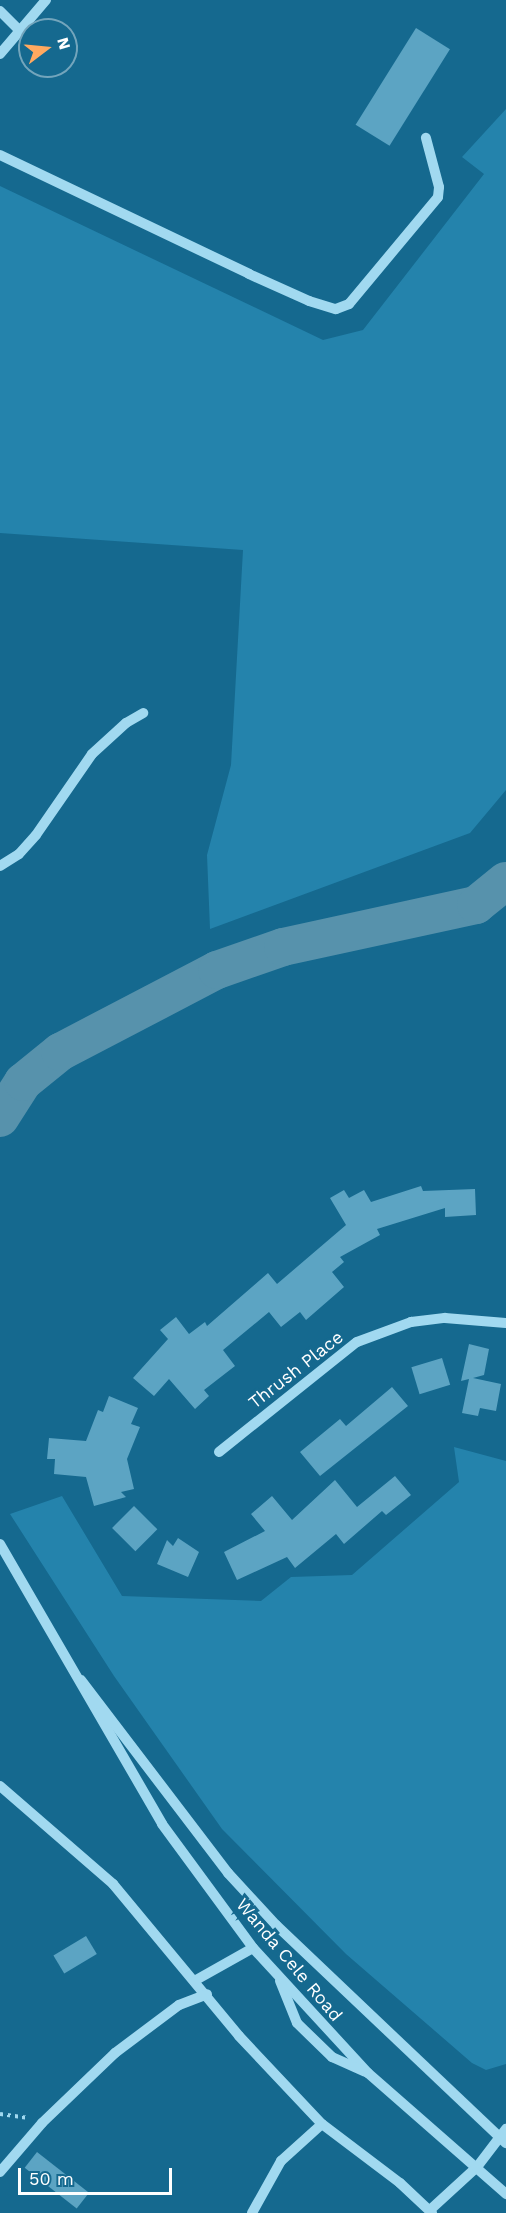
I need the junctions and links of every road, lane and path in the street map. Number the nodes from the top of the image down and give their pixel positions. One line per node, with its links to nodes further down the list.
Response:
1 (46, 0): 3 (street)
2 (0, 11): 4 (street)
3 (31, 18)
4 (18, 29)
5 (18, 33): 6 (street)
6 (0, 54)
7 (426, 138): 8 (street)
8 (0, 155)
9 (143, 713): 10 (street)
10 (0, 867)
11 (506, 1323): 12 (street, Thrush Place)
12 (219, 1452)
13 (0, 1544): 14 (street, Wanda Cele Road)
14 (77, 1675): 16 (street, Wanda Cele Road); 24 (street, Wanda Cele Road)
15 (0, 1786): 18 (street)
16 (253, 1948): 17 (street, Wanda Cele Road); 18 (street)
17 (278, 1976): 20 (street, Wanda Cele Road); 20 (street)
18 (196, 1980): 19 (street)
19 (207, 1994): 22 (street); 23 (street)
20 (368, 2073): 25 (street, Wanda Cele Road)
21 (0, 2114): 22 (path)
22 (42, 2123): 26 (street)
23 (322, 2124): 28 (street); 29 (street)
24 (504, 2136): 25 (street)
25 (477, 2167): 27 (street, Wanda Cele Road); 28 (street)
26 (0, 2172)
27 (506, 2194)
28 (431, 2212)
29 (252, 2213)

